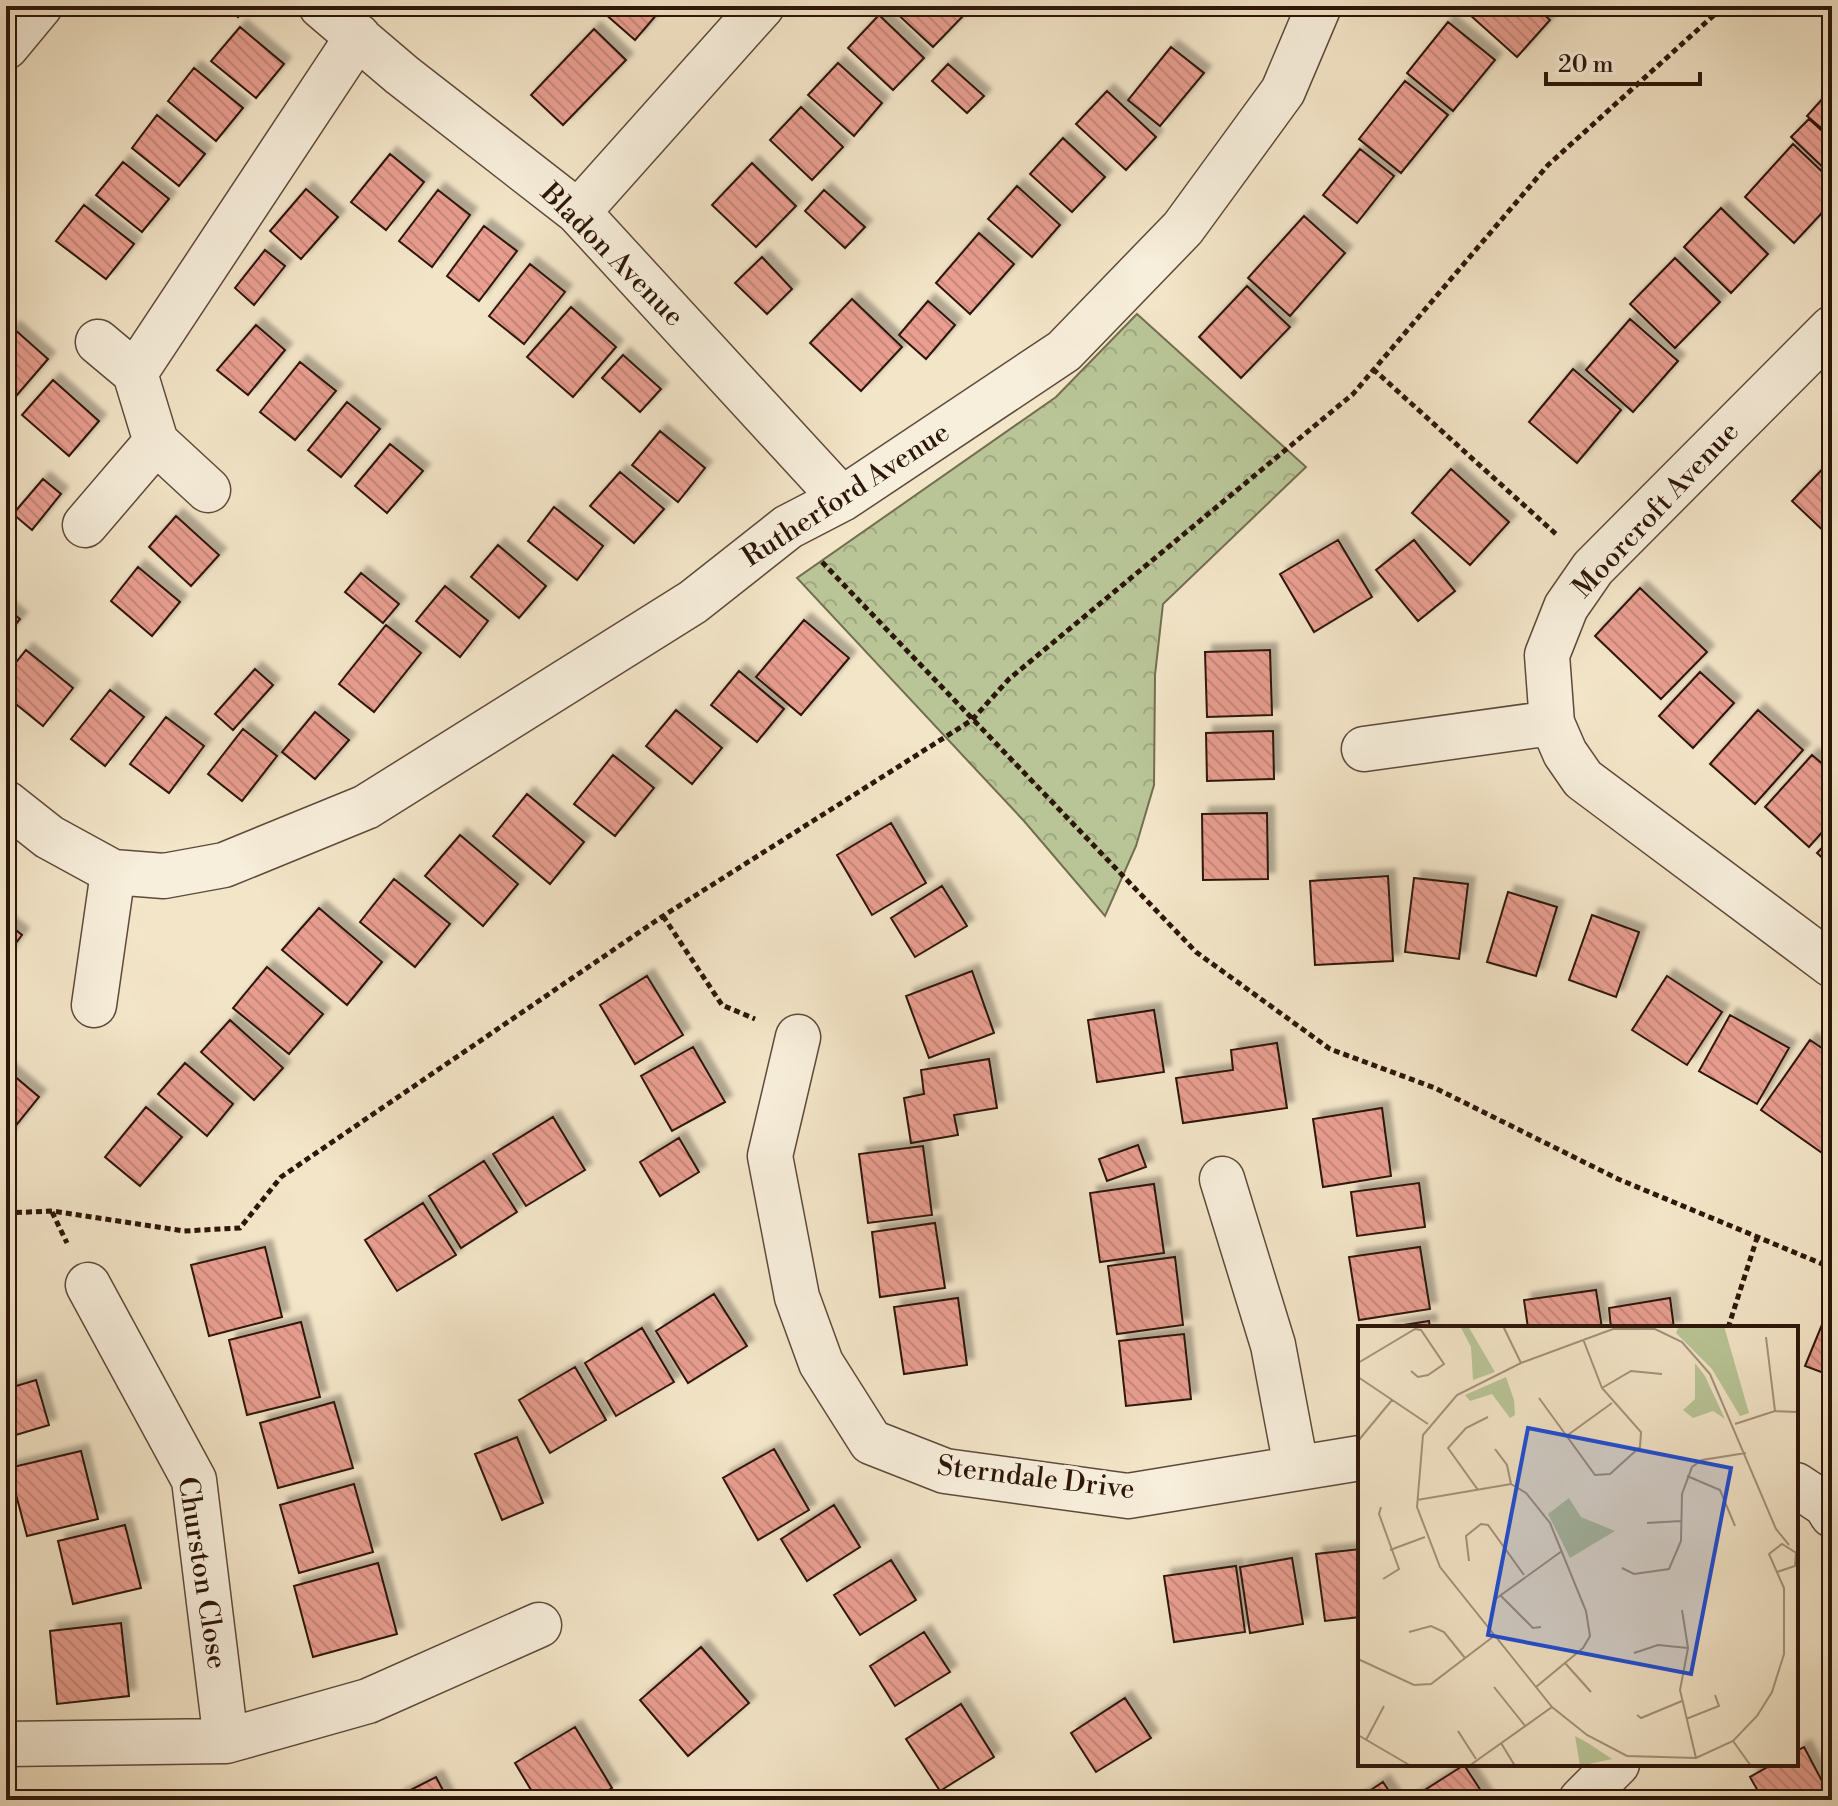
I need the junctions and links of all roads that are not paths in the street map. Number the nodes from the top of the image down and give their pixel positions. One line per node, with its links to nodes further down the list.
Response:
1 (40, 6): 6 (street)
2 (321, 6): 5 (street, Bladon Avenue)
3 (762, 6): 7 (street)
4 (1319, 6): 13 (street, Rutherford Avenue)
5 (358, 36): 7 (street, Bladon Avenue); 10 (street)
6 (6, 47)
7 (578, 212): 13 (street, Bladon Avenue)
8 (1831, 332): 15 (street, Moorcroft Avenue)
9 (98, 342): 10 (street)
10 (135, 373): 11 (street)
11 (156, 442): 12 (street); 14 (street)
12 (208, 490)
13 (842, 499): 18 (street, Rutherford Avenue)
14 (85, 525)
15 (1552, 723): 16 (street); 19 (street, Moorcroft Avenue)
16 (1364, 749)
17 (6, 803): 18 (street, Rutherford Avenue)
18 (113, 872): 20 (street)
19 (1832, 965)
20 (94, 1005)
21 (798, 1037): 25 (street, Sterndale Drive)
22 (1222, 1179): 25 (street)
23 (88, 1285): 29 (street, Churston Close)
24 (1358, 1458): 25 (street, Sterndale Drive)
25 (1296, 1467)
26 (1798, 1486): 27 (street)
27 (1832, 1515)
28 (539, 1625): 29 (street)
29 (226, 1741): 30 (street)
30 (6, 1744)
31 (1615, 1766): 32 (street)
32 (1581, 1800)

